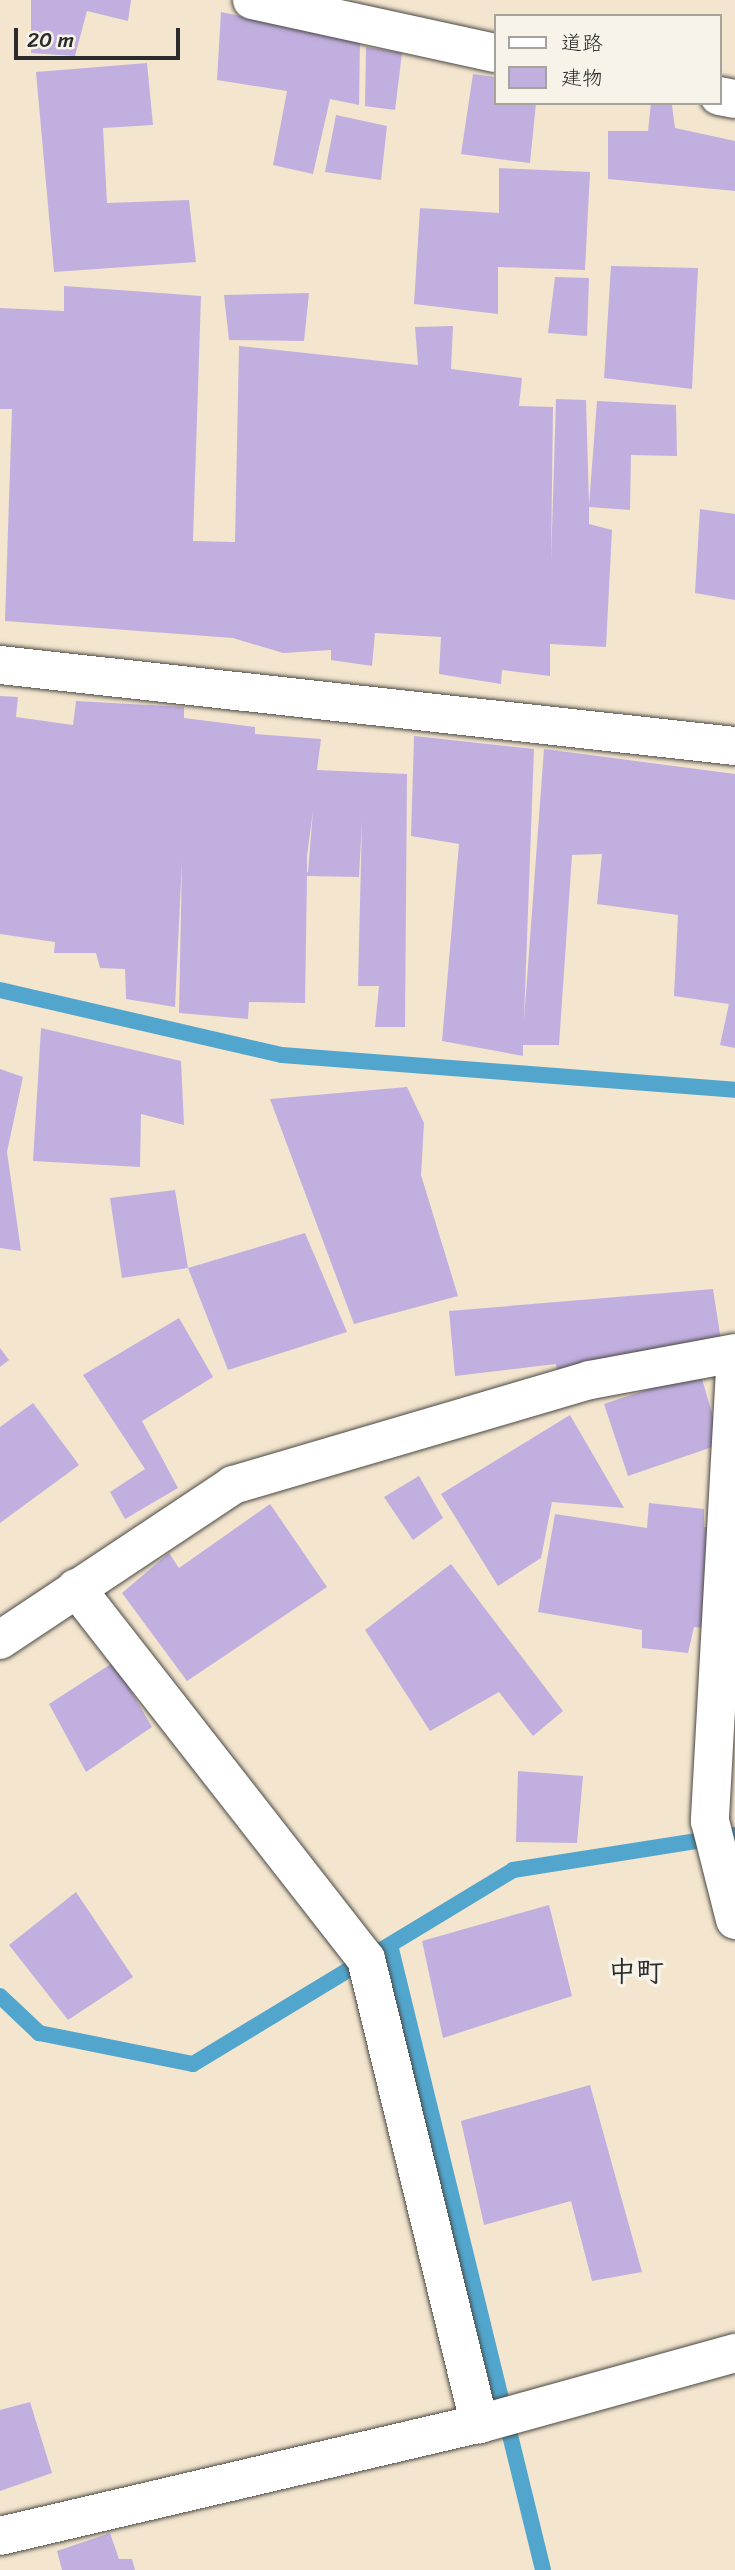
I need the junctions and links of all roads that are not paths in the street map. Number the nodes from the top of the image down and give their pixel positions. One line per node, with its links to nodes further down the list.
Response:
1 (252, 0): 2 (street)
2 (494, 53)
3 (0, 665): 4 (street)
4 (735, 746)
5 (735, 1353): 7 (street)
6 (735, 1370): 9 (street)
7 (76, 1588): 8 (street); 11 (street)
8 (0, 1640)
9 (735, 1920)
10 (735, 2353): 11 (street)
11 (479, 2424): 12 (street)
12 (0, 2536)

